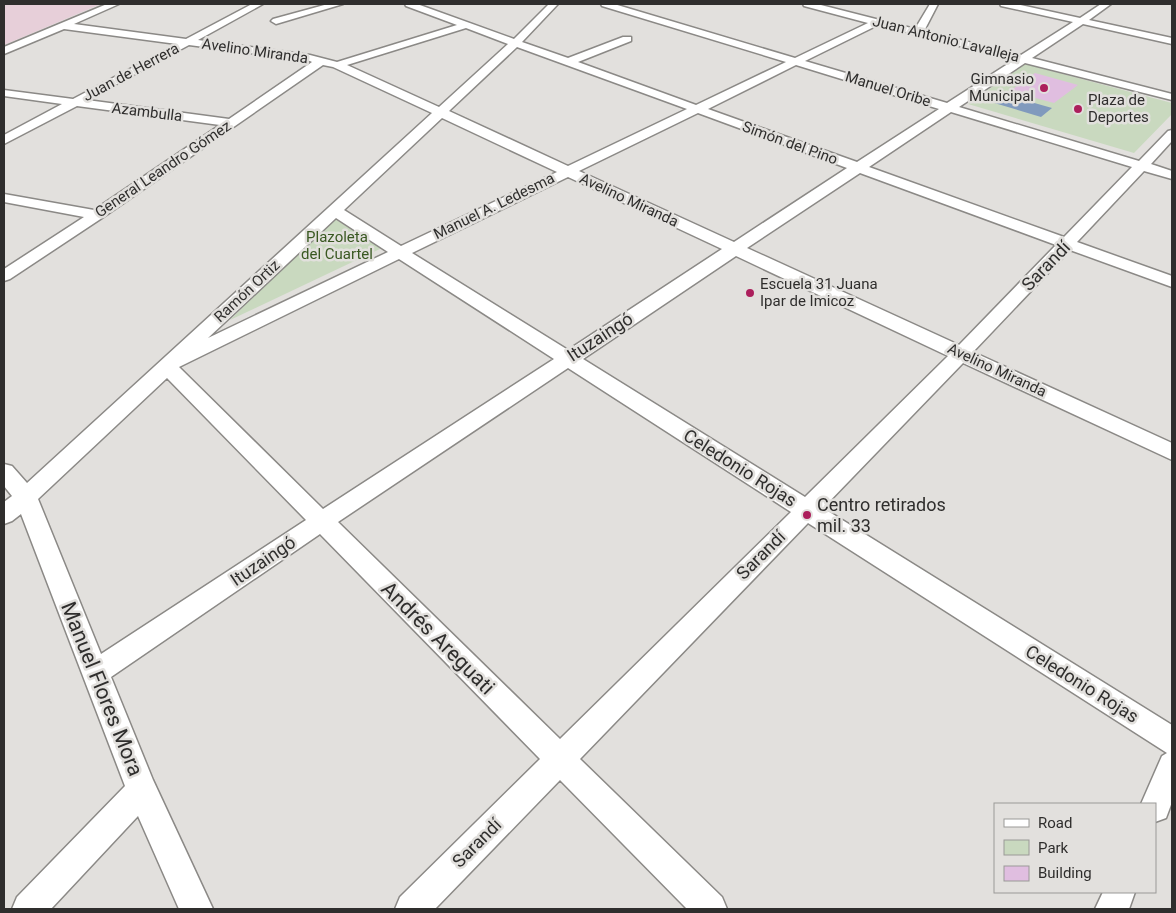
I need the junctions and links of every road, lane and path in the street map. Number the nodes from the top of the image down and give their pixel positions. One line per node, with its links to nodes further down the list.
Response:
1 (114, 4): 15 (street)
2 (259, 4): 19 (street, Juan de Herrera)
3 (338, 4): 11 (street)
4 (408, 4): 14 (street, Simón del Pino)
5 (554, 4): 20 (street, Ramón Ortiz)
6 (604, 4): 25 (street, Manuel Oribe)
7 (807, 4): 13 (street, Juan Antonio Lavalleja)
8 (934, 4): 16 (street)
9 (1004, 4): 12 (street)
10 (1107, 4): 12 (street, Ituzaingó)
11 (276, 20)
12 (1082, 21): 18 (street); 22 (street, Ituzaingó)
13 (877, 22): 16 (street, Juan Antonio Lavalleja); 25 (street, Manuel A. Ledesma)
14 (466, 25): 20 (street, Simón del Pino); 26 (street)
15 (63, 26): 19 (street, Avelino Miranda); 21 (street)
16 (918, 32): 22 (street, Juan Antonio Lavalleja)
17 (627, 39): 24 (street)
18 (1172, 41)
19 (187, 42): 23 (street, Avelino Miranda); 29 (street, Juan de Herrera)
20 (515, 43): 24 (street, Simón del Pino); 32 (street, Ramón Ortiz)
21 (4, 51)
22 (1022, 59): 28 (street, Juan Antonio Lavalleja); 30 (street, Ituzaingó)
23 (321, 61): 26 (street, Avelino Miranda); 33 (street, General Leandro Gómez)
24 (568, 62): 31 (street, Simón del Pino)
25 (797, 62): 30 (street, Manuel Oribe); 31 (street, Manuel A. Ledesma)
26 (336, 66): 32 (street, Avelino Miranda)
27 (4, 93): 29 (street, Azambulla)
28 (1172, 97)
29 (72, 103): 33 (street, Azambulla); 35 (street, Juan de Herrera)
30 (948, 107): 36 (street, Manuel Oribe); 37 (street, Ituzaingó)
31 (697, 109): 37 (street, Simón del Pino); 38 (street, Manuel A. Ledesma)
32 (440, 112): 38 (street, Avelino Miranda); 41 (street, Ramón Ortiz)
33 (232, 123): 42 (street, General Leandro Gómez)
34 (1172, 134): 36 (street, Sarandí)
35 (4, 140)
36 (1140, 166): 39 (street, Manuel Oribe); 43 (street, Sarandí)
37 (858, 168): 43 (street, Simón del Pino); 44 (street, Ituzaingó)
38 (567, 171): 44 (street, Avelino Miranda); 45 (street, Manuel A. Ledesma)
39 (1172, 175)
40 (4, 198): 42 (street)
41 (333, 210): 45 (street, Celedonio Rojas); 50 (street, Ramón Ortiz)
42 (97, 215): 46 (street, General Leandro Gómez)
43 (1068, 244): 47 (street, Simón del Pino); 48 (street, Sarandí)
44 (734, 249): 48 (street, Avelino Miranda); 49 (street, Ituzaingó)
45 (399, 252): 49 (street, Celedonio Rojas); 50 (street, Manuel A. Ledesma)
46 (4, 276)
47 (1172, 282)
48 (961, 354): 51 (street, Avelino Miranda); 54 (street, Sarandí)
49 (568, 359): 54 (street, Celedonio Rojas); 56 (street, Ituzaingó)
50 (166, 366): 53 (street, Ramón Ortiz); 56 (street, Andrés Areguati)
51 (1172, 452)
52 (4, 472): 53 (street, Manuel Flores Mora)
53 (26, 497): 55 (street, Ramón Ortiz); 57 (street, Manuel Flores Mora)
54 (806, 509): 58 (street, Celedonio Rojas); 59 (street, Sarandí)
55 (4, 515)
56 (322, 521): 57 (street, Ituzaingó); 59 (street, Andrés Areguati)
57 (95, 673): 61 (street, Manuel Flores Mora)
58 (1172, 741)
59 (560, 759): 66 (street, Sarandí); 67 (street, Andrés Areguati)
60 (1172, 766): 62 (street)
61 (142, 790): 64 (street); 65 (street, Manuel Flores Mora)
62 (1156, 806)
63 (1119, 893): 68 (street)
64 (29, 909)
65 (196, 909)
66 (412, 909)
67 (710, 909)
68 (1112, 909)

